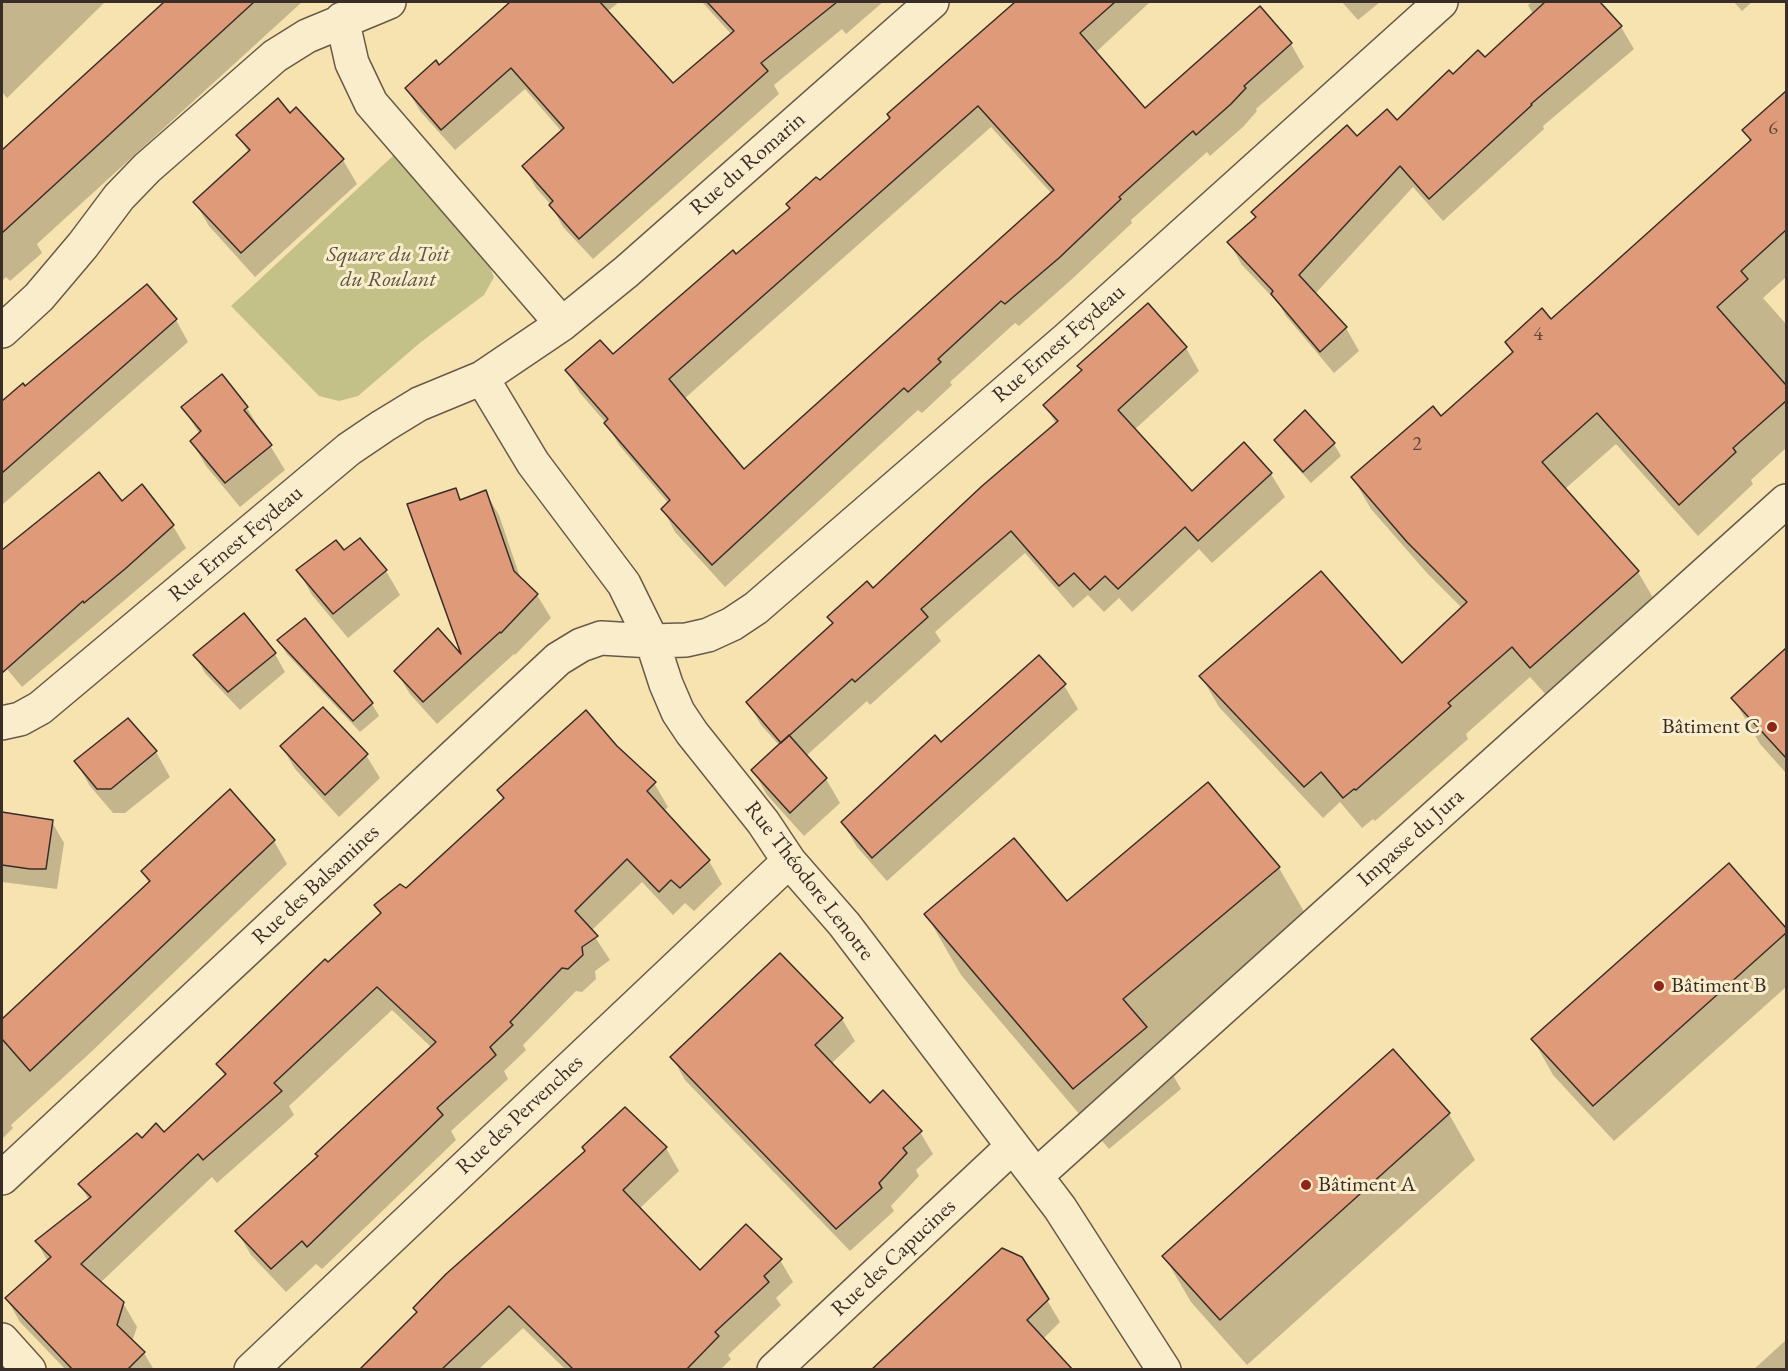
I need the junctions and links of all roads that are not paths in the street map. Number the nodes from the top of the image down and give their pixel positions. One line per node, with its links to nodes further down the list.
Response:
1 (389, 2): 4 (street)
2 (932, 2): 5 (street, Rue du Romarin)
3 (1441, 2): 9 (street, Rue Ernest Feydeau)
4 (342, 19): 5 (street); 6 (street)
5 (562, 324): 7 (street, Rue du Romarin)
6 (2, 331)
7 (482, 378): 9 (street, Rue Théodore Lenotre); 10 (street, Rue Ernest Feydeau)
8 (1786, 501): 13 (street, Impasse du Jura)
9 (652, 641): 11 (street, Rue Théodore Lenotre); 14 (street, Rue des Balsamines)
10 (2, 723)
11 (789, 861): 12 (street, Rue Théodore Lenotre); 17 (street, Rue des Pervenches)
12 (1014, 1146): 13 (street, Rue Théodore Lenotre); 18 (street, Rue des Capucines)
13 (1036, 1176): 19 (street, Rue Théodore Lenotre)
14 (2, 1178)
15 (2, 1340): 16 (street)
16 (29, 1370)
17 (251, 1370)
18 (774, 1370)
19 (1164, 1370)

